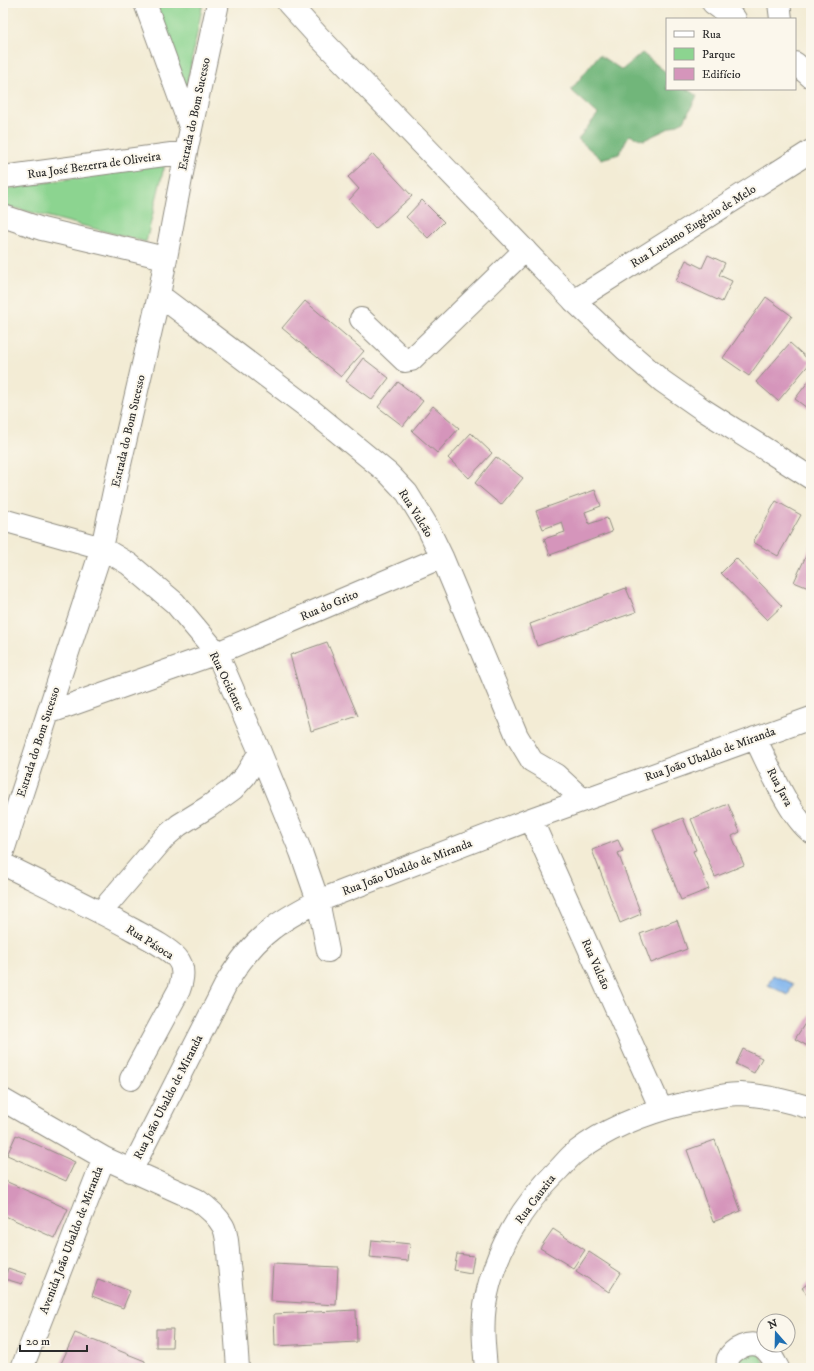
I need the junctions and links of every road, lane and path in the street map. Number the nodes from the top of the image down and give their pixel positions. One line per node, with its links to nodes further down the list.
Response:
1 (145, 3): 10 (street)
2 (218, 3): 10 (street, Estrada do Bom Sucesso)
3 (288, 3): 15 (street)
4 (712, 3): 6 (street)
5 (779, 3): 7 (street)
6 (734, 18)
7 (781, 18)
8 (796, 64): 9 (street)
9 (811, 77)
10 (191, 129): 12 (street, Estrada do Bom Sucesso)
11 (811, 151): 18 (street, Rua Luciano Eugênio de Melo)
12 (186, 152): 13 (street, Rua José Bezerra de Oliveira); 16 (street, Estrada do Bom Sucesso)
13 (3, 177)
14 (3, 216): 16 (street)
15 (525, 250): 18 (street); 19 (street)
16 (165, 258): 17 (street, Estrada do Bom Sucesso)
17 (159, 295): 22 (street, Estrada do Bom Sucesso); 23 (street, Rua Vulcão)
18 (574, 301): 20 (street)
19 (361, 319)
20 (811, 478)
21 (3, 520): 22 (street, Rua Ocidente)
22 (102, 548): 24 (street, Rua Ocidente); 25 (street, Estrada do Bom Sucesso)
23 (442, 557): 24 (street, Rua do Grito); 29 (street, Rua Vulcão)
24 (216, 653): 25 (street, Rua do Grito); 28 (street, Rua Ocidente)
25 (48, 713): 32 (street, Estrada do Bom Sucesso)
26 (811, 718): 27 (street, Rua João Ubaldo de Miranda)
27 (755, 738): 29 (street, Rua João Ubaldo de Miranda); 31 (street, Rua Java)
28 (260, 752): 34 (street, Rua Ocidente); 35 (street)
29 (583, 800): 30 (street, Rua João Ubaldo de Miranda)
30 (531, 819): 34 (street, Rua João Ubaldo de Miranda); 40 (street, Rua Vulcão)
31 (811, 832)
32 (3, 851)
33 (3, 864): 35 (street, Rua Pásoca)
34 (318, 901): 36 (street, Rua Ocidente); 42 (street, Rua João Ubaldo de Miranda)
35 (100, 912): 37 (street, Rua Pásoca)
36 (328, 951)
37 (131, 1079)
38 (3, 1100): 41 (street)
39 (811, 1108): 40 (street, Rua Cauxita)
40 (661, 1109): 45 (street, Rua Cauxita)
41 (104, 1158): 42 (street); 43 (street, Avenida João Ubaldo de Miranda)
42 (131, 1171): 44 (street)
43 (22, 1368)
44 (238, 1368)
45 (486, 1368)
46 (728, 1368): 47 (street)
47 (778, 1368)

